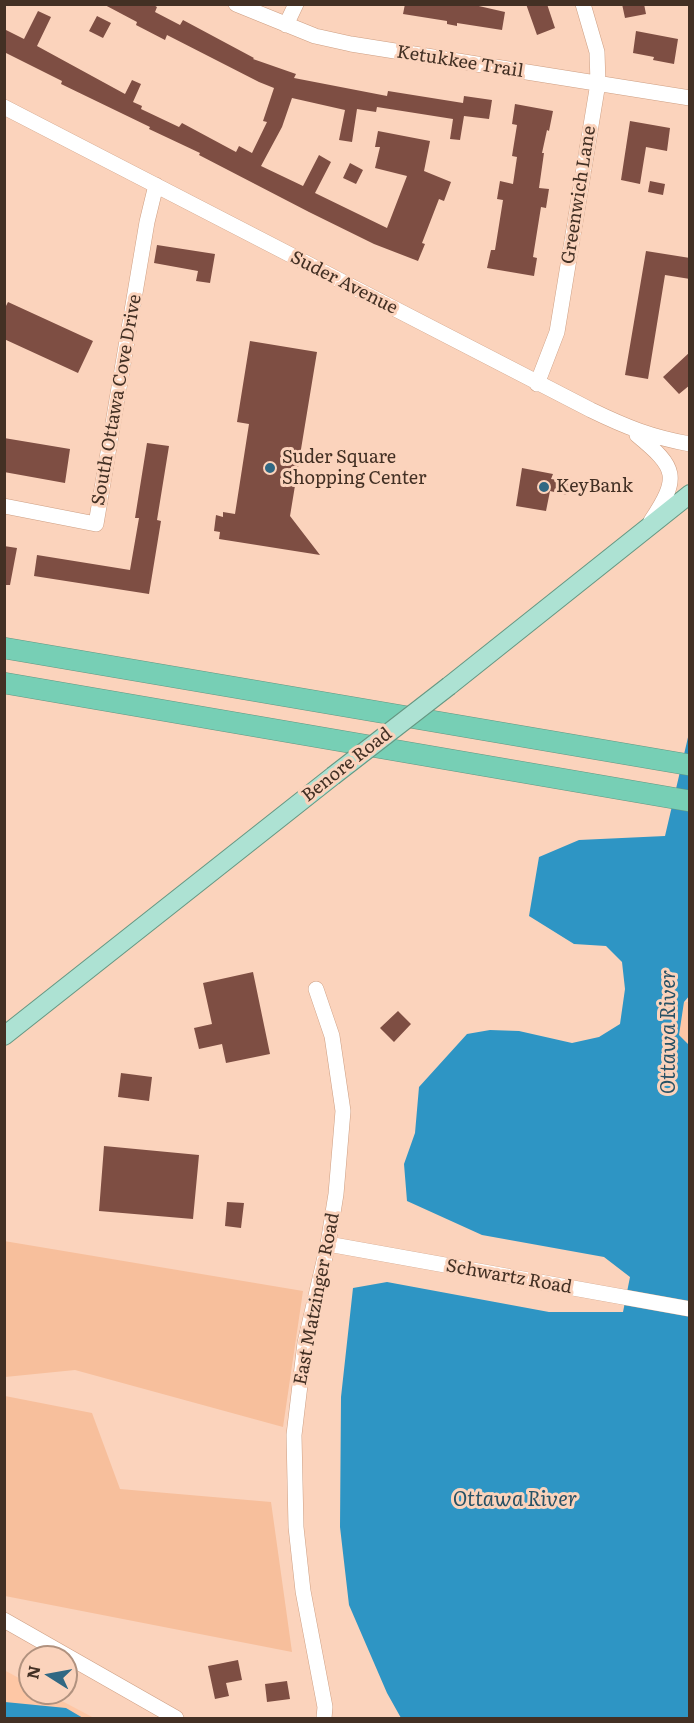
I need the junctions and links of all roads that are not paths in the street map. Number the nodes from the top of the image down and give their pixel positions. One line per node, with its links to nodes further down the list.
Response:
1 (236, 4): 4 (street, Ketukkee Trail)
2 (296, 4): 4 (street)
3 (583, 4): 5 (street, Greenwich Lane)
4 (286, 25): 5 (street, Ketukkee Trail)
5 (598, 83): 6 (street, Ketukkee Trail); 9 (street, Greenwich Lane)
6 (690, 98)
7 (4, 107): 8 (street, Suder Avenue)
8 (156, 185): 9 (street, Suder Avenue); 14 (street, South Ottawa Cove Drive)
9 (537, 384): 10 (street, Suder Avenue)
10 (630, 429): 11 (street, Suder Avenue); 16 (street)
11 (690, 444)
12 (690, 494): 15 (main road, Benore Road)
13 (690, 503): 15 (main road)
14 (4, 506)
15 (668, 511): 16 (main road, Benore Road)
16 (646, 529): 22 (main road, Benore Road, bridge)
17 (4, 648): 19 (highway)
18 (4, 684): 20 (highway)
19 (680, 763)
20 (690, 801)
21 (315, 989): 23 (street, East Matzinger Road)
22 (4, 1036)
23 (328, 1244): 24 (street, Schwartz Road); 27 (street, East Matzinger Road)
24 (690, 1309)
25 (4, 1620): 26 (street)
26 (176, 1719)
27 (324, 1719)

